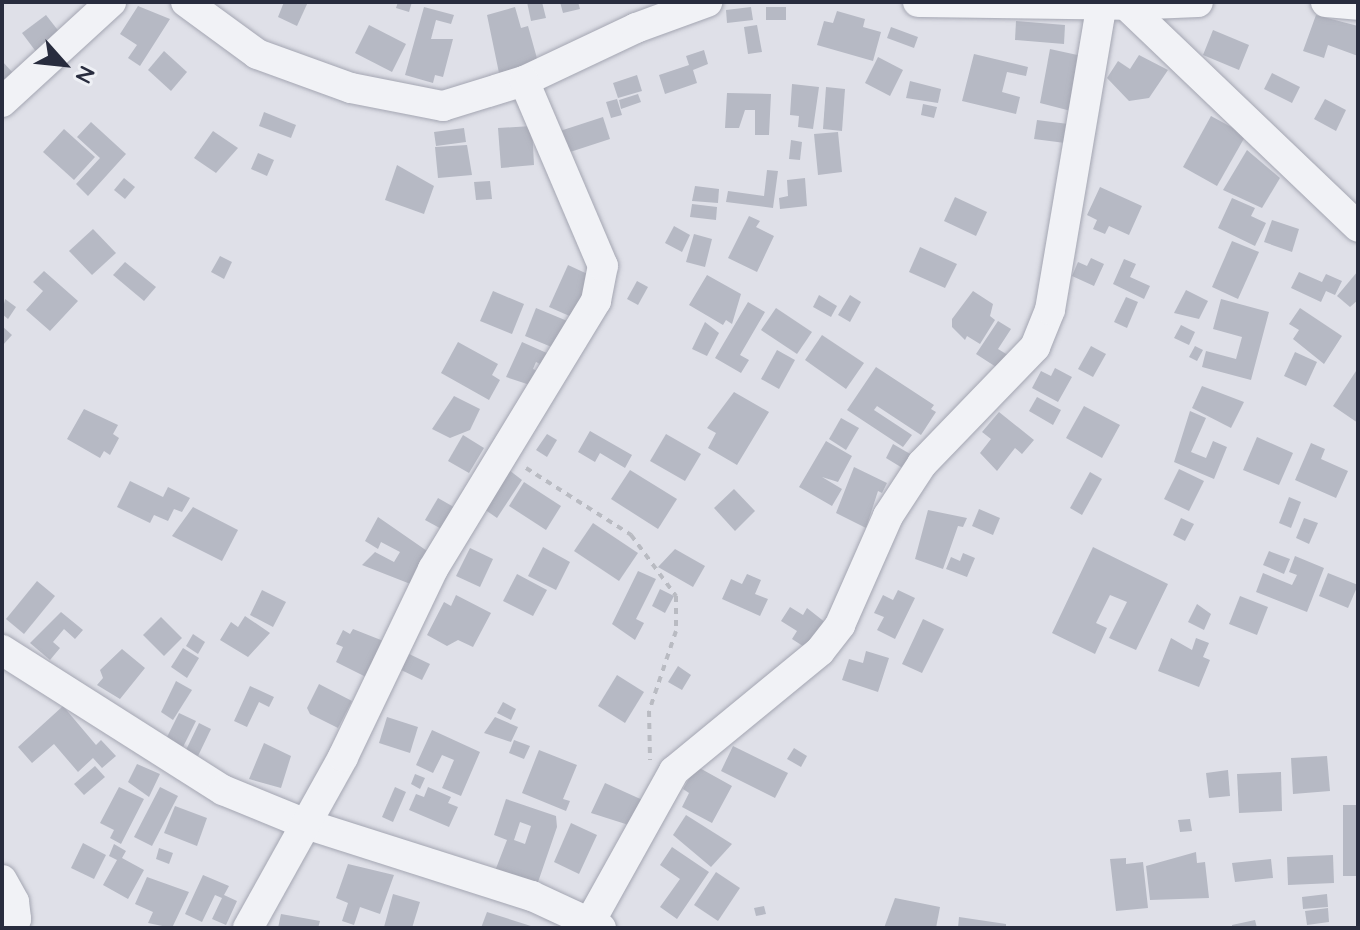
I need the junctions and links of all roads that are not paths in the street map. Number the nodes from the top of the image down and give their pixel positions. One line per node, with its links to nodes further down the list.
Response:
1 (111, 2): 8 (street)
2 (186, 2): 7 (street)
3 (707, 2): 7 (street)
4 (918, 2): 6 (street)
5 (1198, 2): 6 (street)
6 (1109, 4): 9 (street); 13 (street)
7 (524, 81): 11 (street)
8 (2, 102)
9 (1358, 227)
10 (2, 650): 11 (street)
11 (306, 824): 13 (street); 15 (street)
12 (2, 880): 14 (street)
13 (595, 925)
14 (10, 928)
15 (248, 928)

